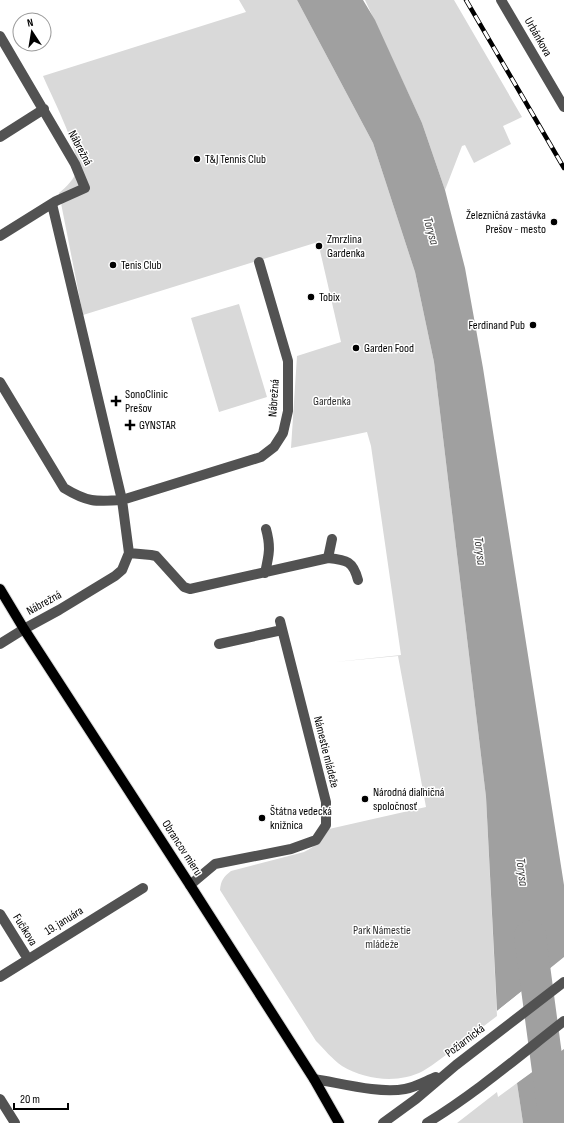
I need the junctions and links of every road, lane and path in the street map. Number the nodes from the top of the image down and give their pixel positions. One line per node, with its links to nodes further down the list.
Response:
1 (501, 0): 3 (street, Urbánkova)
2 (0, 36): 4 (street, Nábrežná)
3 (564, 107)
4 (44, 109): 5 (street); 6 (street, Nábrežná)
5 (0, 137)
6 (52, 204): 7 (street, Nábrežná); 10 (street)
7 (0, 236)
8 (259, 262): 10 (street, Nábrežná)
9 (0, 382): 10 (street, Nábrežná)
10 (122, 500): 13 (street)
11 (266, 529): 15 (street)
12 (332, 540): 14 (street)
13 (129, 553): 15 (street); 18 (street, Nábrežná)
14 (328, 558): 15 (street); 16 (street)
15 (265, 572)
16 (358, 580)
17 (0, 589): 18 (main road, Obrancov mieru)
18 (24, 629): 19 (street); 21 (main road, Obrancov mieru)
19 (0, 644)
20 (219, 644): 21 (street, Námestie mládeže)
21 (190, 885): 29 (main road, Obrancov mieru)
22 (143, 888): 24 (street, 19. januára)
23 (0, 914): 24 (street, Fučíkova)
24 (28, 959): 25 (street, 19. januára)
25 (0, 977)
26 (564, 982): 28 (street, Požiarnická)
27 (564, 1021): 31 (street)
28 (449, 1070): 29 (street); 34 (street, Požiarnická)
29 (314, 1079): 33 (main road, Obrancov mieru)
30 (0, 1099): 32 (street)
31 (449, 1110): 35 (street); 36 (street)
32 (15, 1123)
33 (339, 1123)
34 (383, 1123)
35 (427, 1123)
36 (440, 1123)

